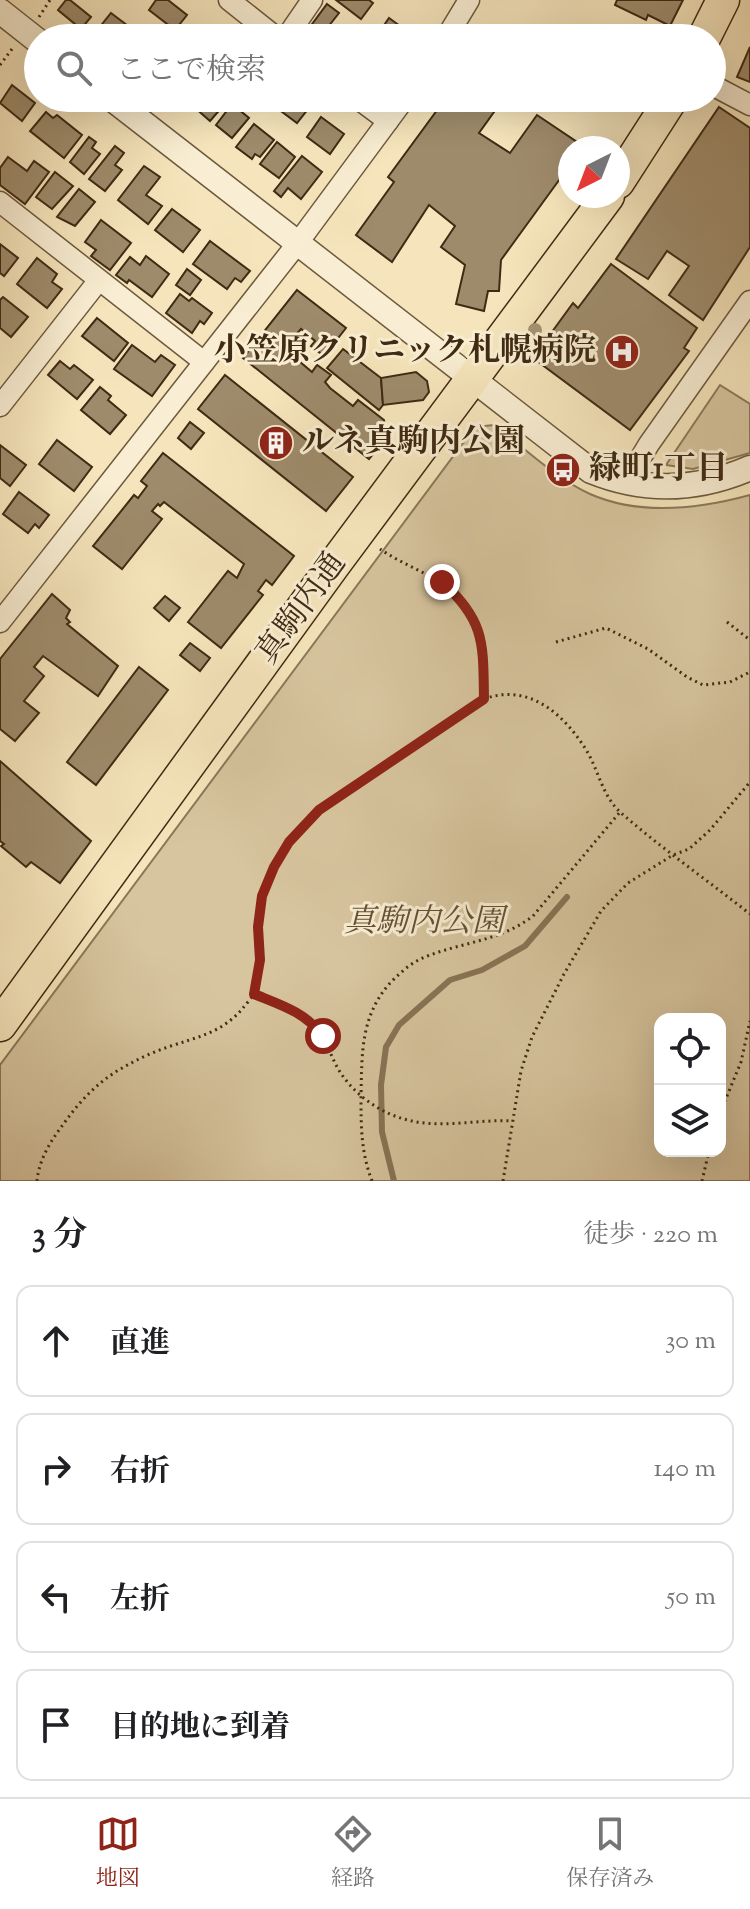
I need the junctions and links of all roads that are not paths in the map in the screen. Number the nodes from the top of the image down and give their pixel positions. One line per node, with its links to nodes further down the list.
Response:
1 (229, 0): 7 (street)
2 (312, 0): 8 (street)
3 (469, 0): 9 (street)
4 (723, 0): 10 (highway)
5 (0, 11): 6 (street)
6 (27, 24)
7 (259, 24)
8 (296, 24)
9 (454, 24)
10 (711, 24)
11 (726, 92): 12 (street)
12 (750, 105)
13 (129, 112): 21 (street)
14 (376, 112): 17 (street)
15 (395, 112): 17 (street)
16 (664, 112): 18 (highway)
17 (388, 121): 21 (street)
18 (630, 165)
19 (0, 202): 22 (street)
20 (599, 208): 25 (highway, 真駒内通)
21 (297, 244): 24 (street); 25 (street)
22 (99, 280): 24 (street); 26 (street)
23 (750, 301): 28 (street)
24 (204, 362): 29 (street)
25 (472, 381): 28 (street); 30 (highway, 真駒内通)
26 (0, 406)
27 (750, 468): 28 (street)
28 (626, 482)
29 (0, 622)
30 (0, 1025)

